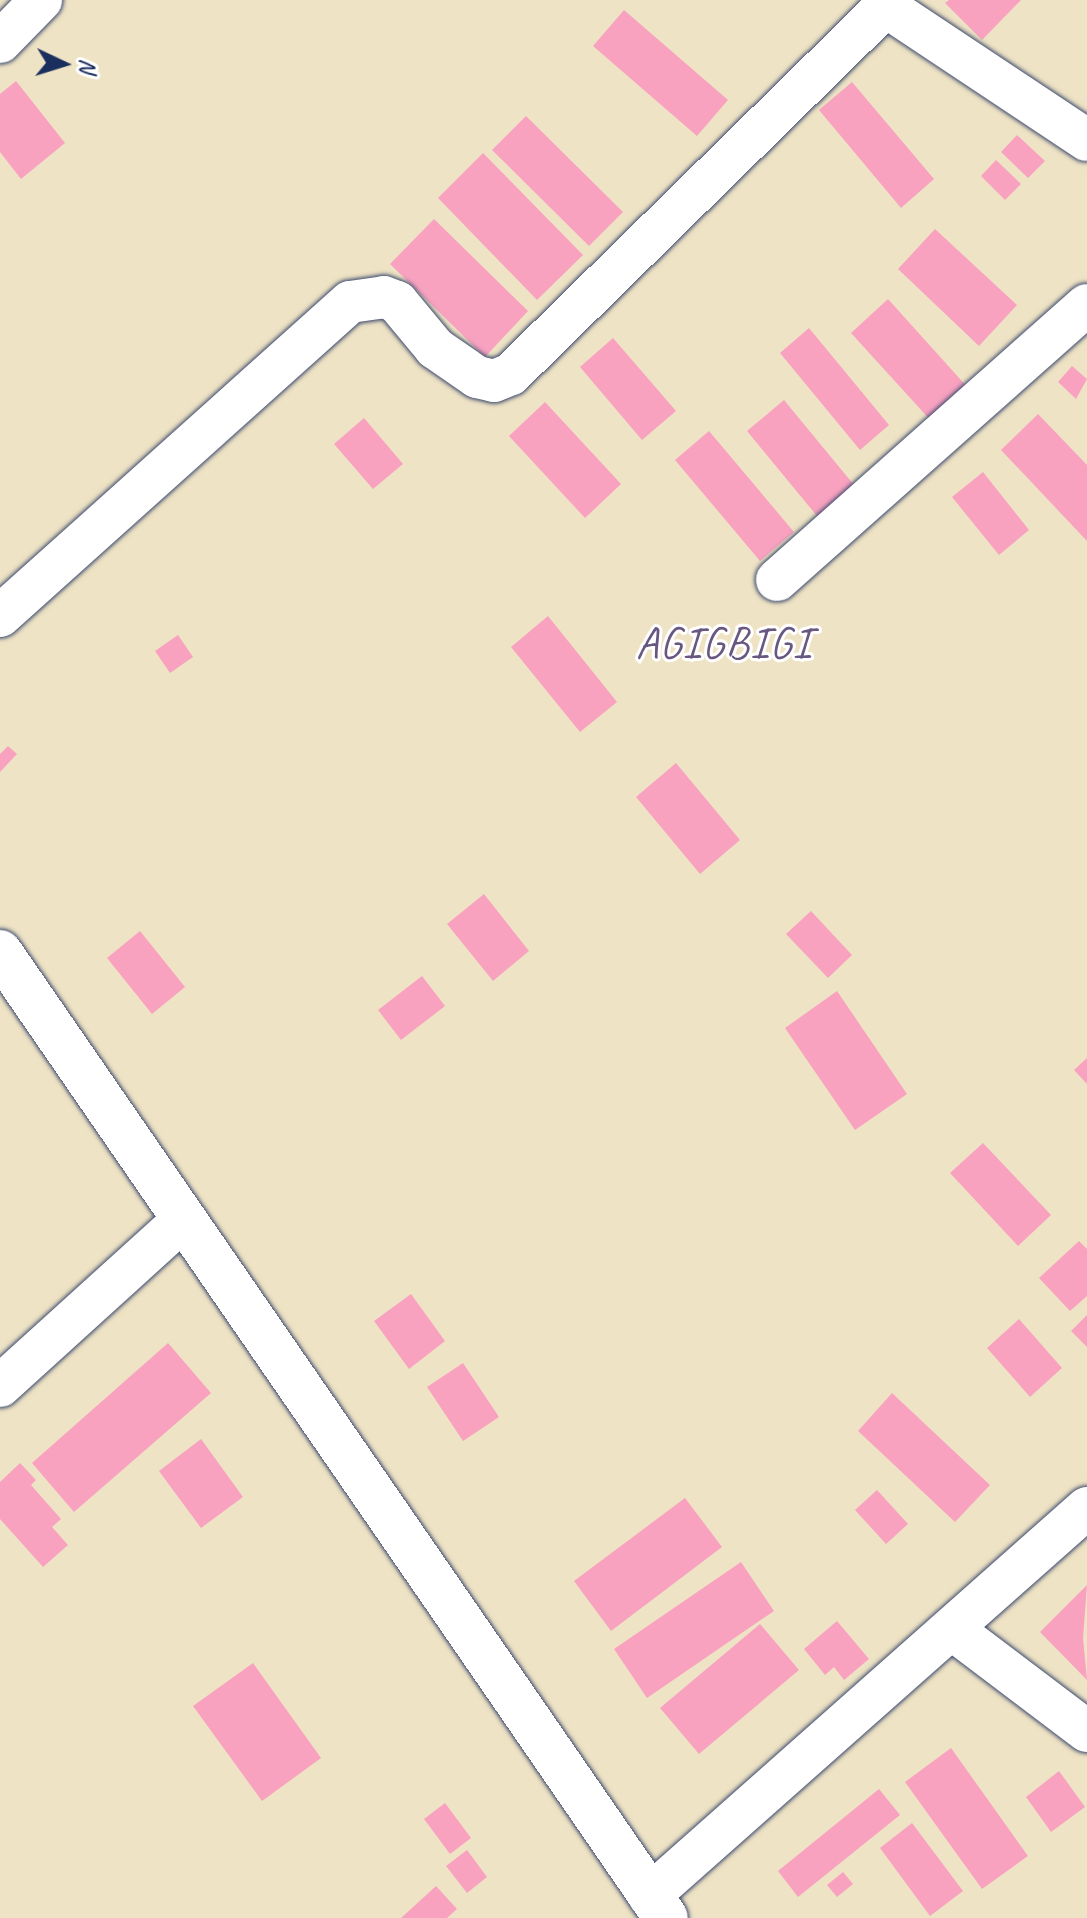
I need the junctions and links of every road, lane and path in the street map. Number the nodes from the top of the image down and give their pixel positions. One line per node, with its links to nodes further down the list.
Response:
1 (41, 0): 3 (street)
2 (888, 3): 4 (street); 7 (street)
3 (0, 42)
4 (1087, 140)
5 (1087, 305): 6 (street)
6 (777, 580)
7 (0, 616)
8 (0, 952): 9 (main road)
9 (184, 1219): 10 (street); 14 (main road)
10 (0, 1386)
11 (1087, 1508): 12 (street)
12 (952, 1629): 13 (street); 14 (street)
13 (1087, 1731)
14 (657, 1907)

